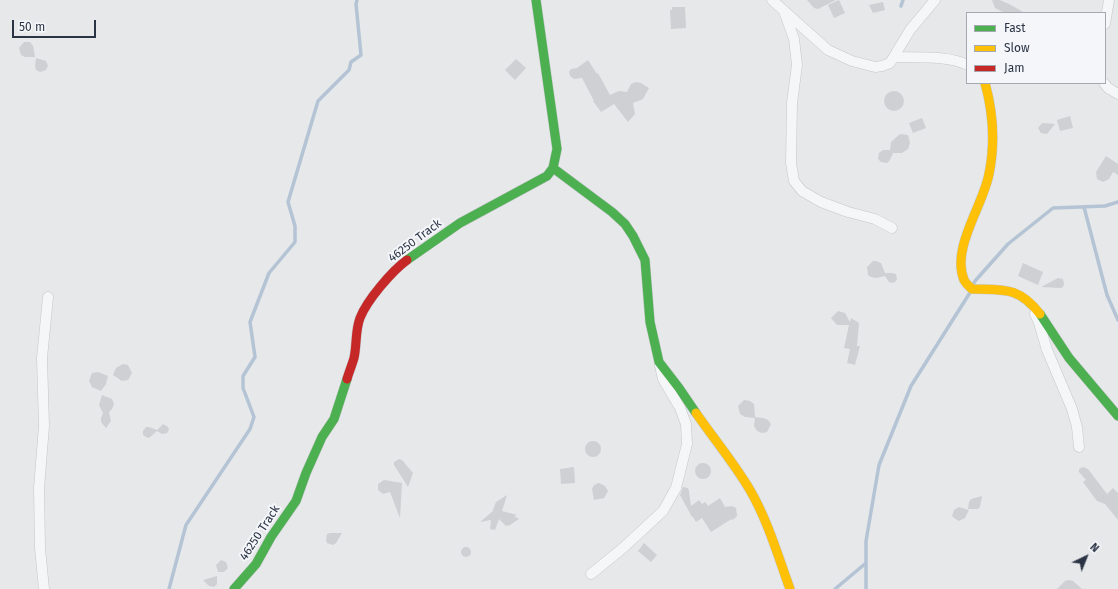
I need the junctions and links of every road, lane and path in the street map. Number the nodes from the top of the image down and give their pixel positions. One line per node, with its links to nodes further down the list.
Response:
1 (536, 0): 12 (street)
2 (772, 0): 5 (street)
3 (935, 0): 7 (street)
4 (1109, 0): 6 (street)
5 (784, 10): 7 (street); 13 (street)
6 (1106, 18)
7 (894, 57): 8 (street)
8 (966, 65)
9 (985, 84): 15 (street)
10 (1105, 84): 11 (street)
11 (1118, 94)
12 (553, 168): 16 (street); 21 (street, 46250 Track)
13 (892, 228)
14 (48, 296): 20 (street)
15 (1029, 302): 17 (street); 18 (street)
16 (659, 362): 19 (street); 22 (street)
17 (1118, 416)
18 (1079, 447)
19 (591, 574)
20 (44, 589)
21 (234, 589)
22 (790, 589)

